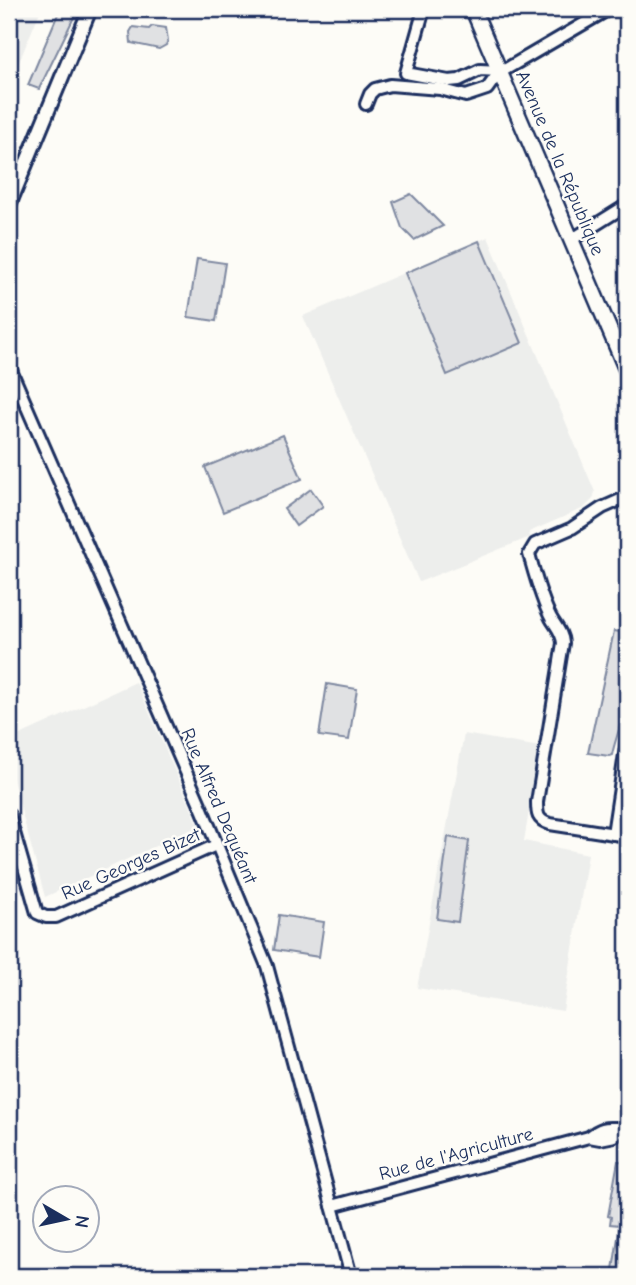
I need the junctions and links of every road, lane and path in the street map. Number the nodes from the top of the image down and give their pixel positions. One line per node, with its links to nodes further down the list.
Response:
1 (90, 9): 7 (street)
2 (424, 9): 5 (street)
3 (473, 9): 5 (main road, Avenue de la République)
4 (609, 9): 5 (street)
5 (500, 72): 6 (street); 9 (main road, Avenue de la République)
6 (366, 104)
7 (9, 205)
8 (627, 205): 9 (street)
9 (571, 240): 11 (main road, Avenue de la République)
10 (9, 366): 17 (street, Rue Alfred Dequéant)
11 (627, 371)
12 (627, 497): 15 (street)
13 (627, 741): 15 (street)
14 (9, 815): 17 (street, Rue Georges Bizet)
15 (613, 834): 16 (street)
16 (627, 836)
17 (216, 845): 19 (street, Rue Alfred Dequéant)
18 (624, 1128): 19 (street, Rue de l'Agriculture)
19 (332, 1206): 20 (street, Rue Alfred Dequéant)
20 (351, 1276)

